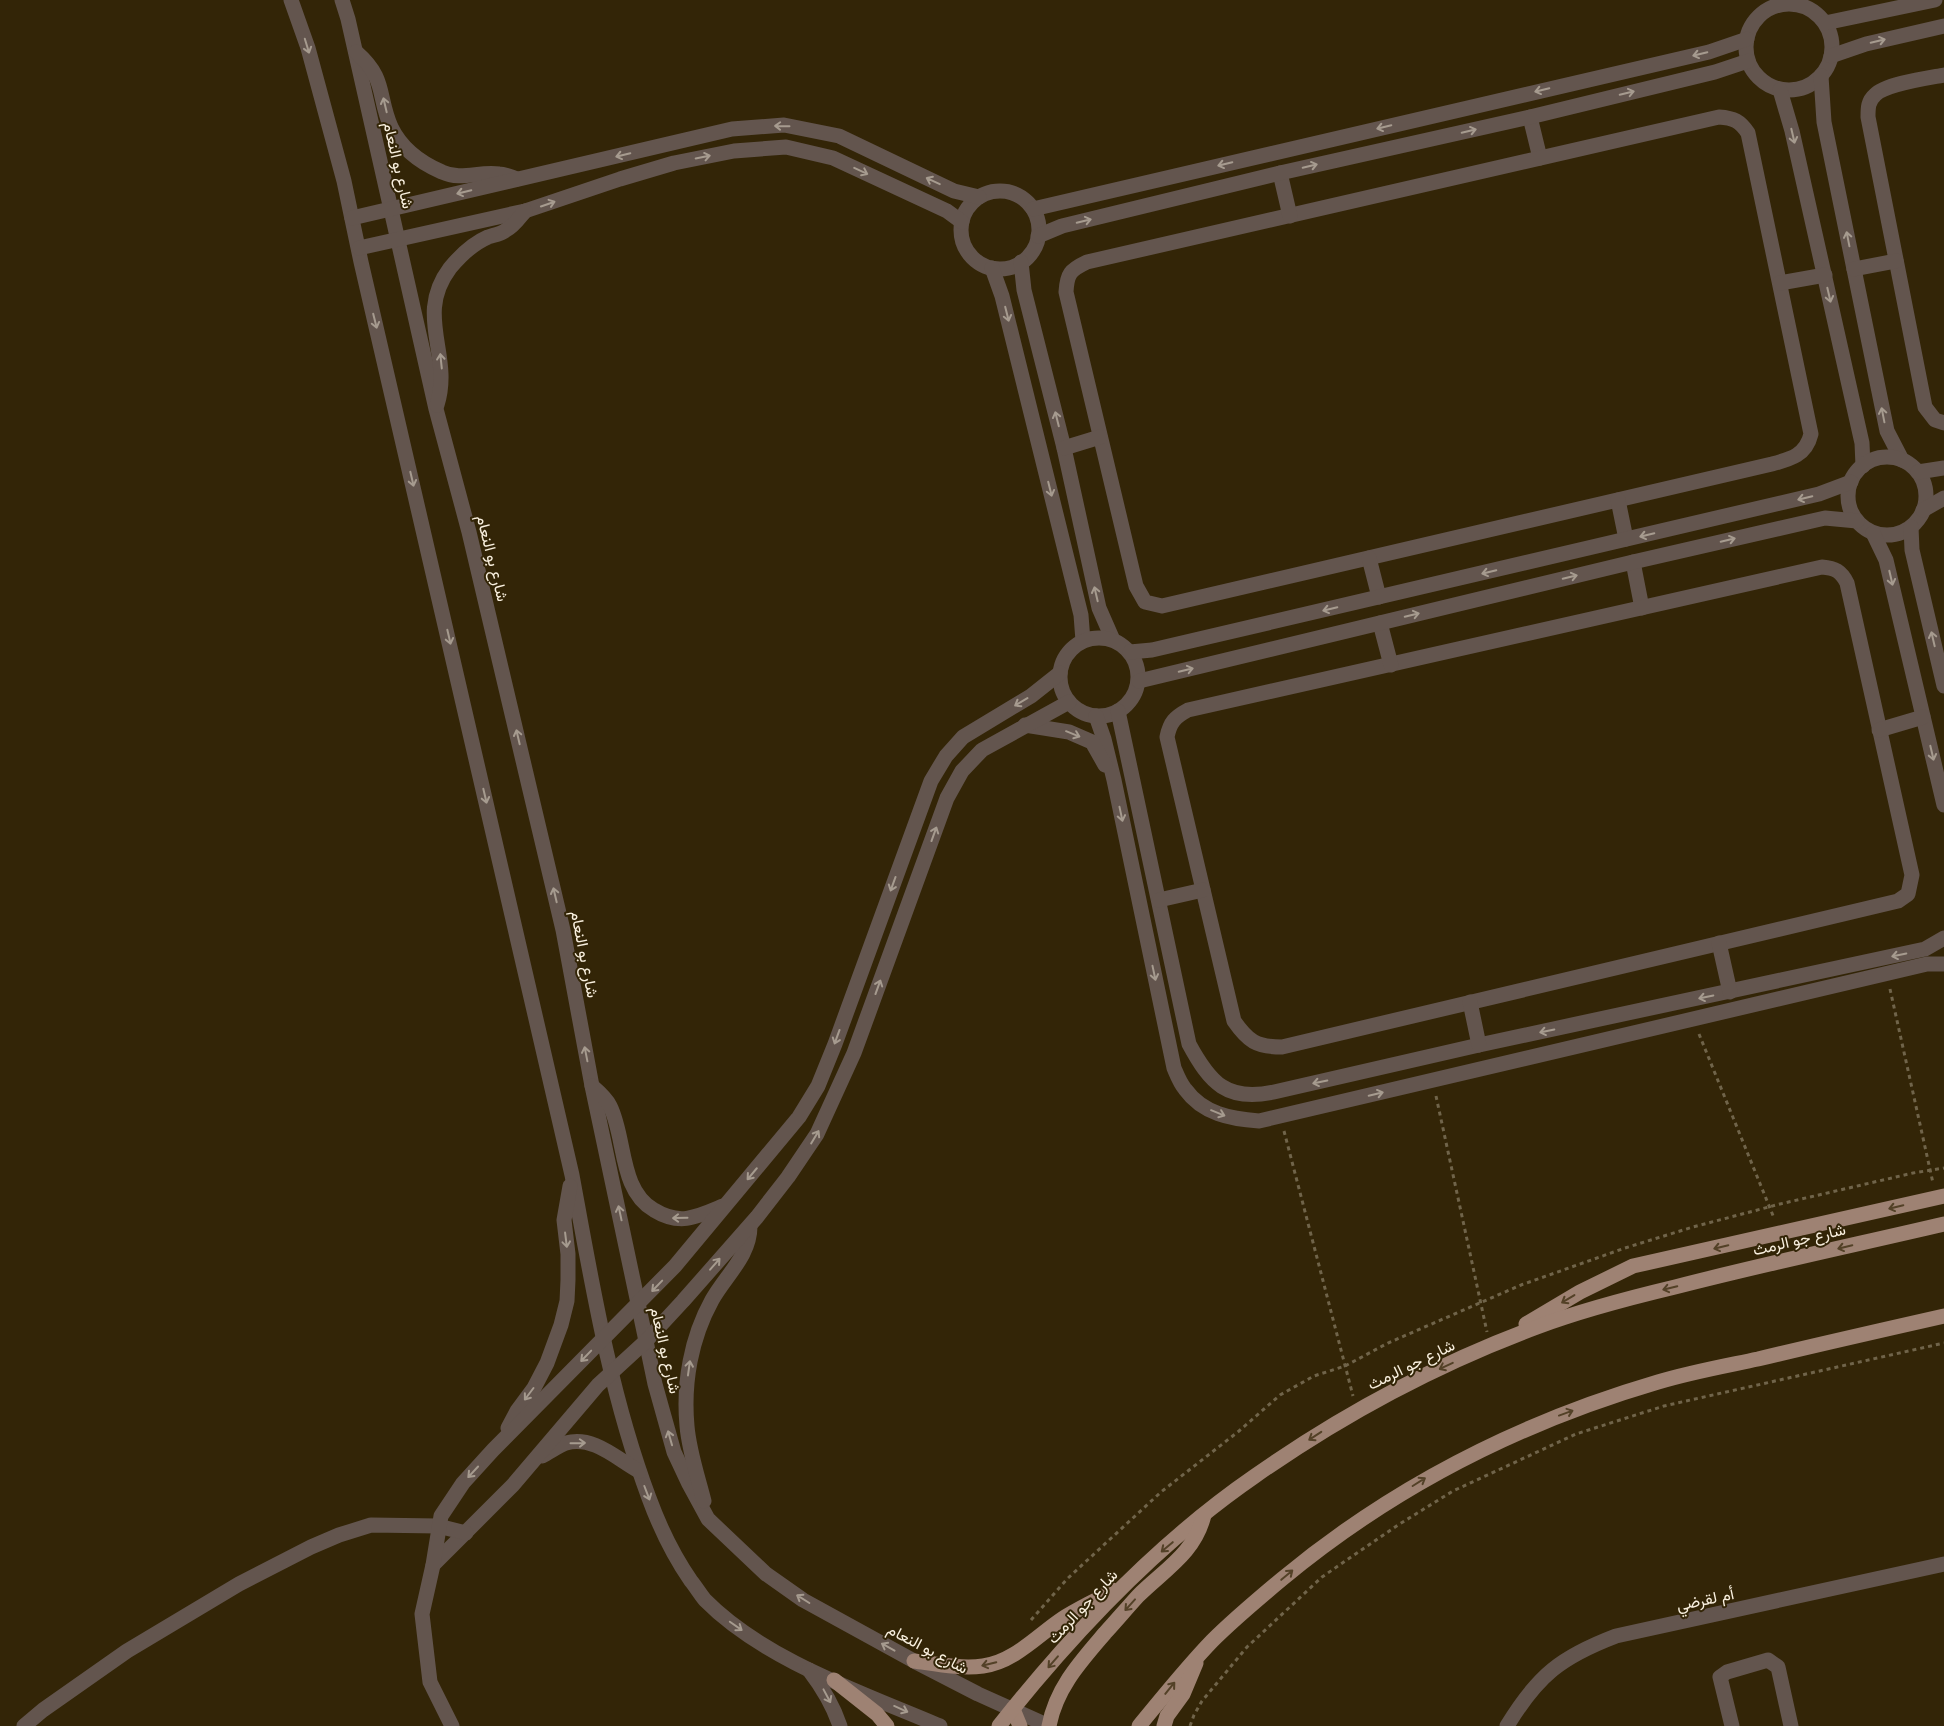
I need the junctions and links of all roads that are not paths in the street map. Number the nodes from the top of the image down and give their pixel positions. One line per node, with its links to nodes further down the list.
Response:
1 (291, 0): 22 (street, one-way to 22)
2 (342, 0): 7 (street, شارع بو النعام)
3 (1935, 0): 4 (street)
4 (1825, 23): 6 (street); 8 (street)
5 (1944, 26): 8 (street, one-way to 5)
6 (1747, 39): 9 (street); 18 (street, one-way to 18)
7 (356, 52): 16 (street, one-way to 7); 19 (street, شارع بو النعام)
8 (1831, 56): 11 (street)
9 (1748, 61): 12 (street); 13 (street, one-way to 9)
10 (1944, 75): 27 (street)
11 (1821, 76): 12 (street); 30 (street, one-way to 11)
12 (1780, 90): 31 (street, one-way to 31)
13 (1530, 117): 14 (street); 15 (street, one-way to 13)
14 (1540, 158): 21 (street); 32 (street)
15 (1280, 173): 21 (street); 24 (street, one-way to 15)
16 (519, 180): 17 (street, one-way to 16); 19 (street, one-way to 19)
17 (979, 197): 18 (street); 23 (street)
18 (1033, 208): 24 (street)
19 (391, 209): 22 (street); 25 (street, شارع بو النعام)
20 (525, 211): 23 (street, one-way to 23); 25 (street); 33 (street, one-way to 20)
21 (1290, 216): 35 (street)
22 (352, 218): 26 (street)
23 (962, 222): 29 (street)
24 (1038, 236): 28 (street)
25 (398, 240): 26 (street); 33 (street, شارع بو النعام)
26 (359, 248): 78 (street, one-way to 78)
27 (1896, 261): 30 (street); 34 (street)
28 (1021, 262): 29 (street); 36 (street, one-way to 28)
29 (992, 268): 55 (street, one-way to 55)
30 (1854, 269): 37 (street, one-way to 30)
31 (1825, 275): 32 (street); 38 (street, one-way to 38)
32 (1780, 283): 43 (street)
33 (436, 409): 77 (street, شارع بو النعام, one-way to 33)
34 (1944, 423)
35 (1100, 437): 36 (street); 49 (street)
36 (1064, 448): 54 (street, one-way to 36)
37 (1902, 460): 38 (street); 40 (street)
38 (1863, 466): 41 (street)
39 (1944, 468): 40 (street)
40 (1918, 472): 44 (street)
41 (1851, 482): 45 (street); 48 (street, one-way to 48)
42 (1944, 498): 44 (street)
43 (1618, 500): 48 (street); 49 (street)
44 (1923, 510): 46 (street)
45 (1857, 521): 47 (street); 50 (street, one-way to 45)
46 (1911, 527): 47 (street); 60 (street, one-way to 46)
47 (1873, 533): 64 (street, one-way to 64)
48 (1626, 539): 51 (street, one-way to 51)
49 (1370, 558): 51 (street)
50 (1633, 562): 52 (street); 53 (street, one-way to 50)
51 (1378, 598): 56 (street, one-way to 56)
52 (1642, 608): 57 (street); 66 (street)
53 (1380, 623): 57 (street); 59 (street, one-way to 53)
54 (1113, 640): 55 (street); 56 (street)
55 (1083, 641): 58 (street)
56 (1130, 652): 59 (street)
57 (1391, 665): 69 (street)
58 (1060, 673): 61 (street); 80 (street, one-way to 80)
59 (1139, 681): 62 (street)
60 (1944, 686)
61 (1069, 702): 63 (street); 65 (street)
62 (1118, 711): 63 (street); 70 (street)
63 (1096, 716): 67 (street)
64 (1923, 717): 66 (street); 68 (street, one-way to 68)
65 (1025, 725): 67 (street, one-way to 67); 82 (street, one-way to 65)
66 (1880, 730): 72 (street)
67 (1114, 780): 73 (street, one-way to 73)
68 (1944, 805)
69 (1203, 890): 70 (street); 75 (street)
70 (1159, 900): 76 (street, one-way to 70)
71 (1944, 938): 74 (street, one-way to 74)
72 (1719, 943): 74 (street); 75 (street)
73 (1944, 964)
74 (1730, 992): 76 (street, one-way to 76)
75 (1470, 1002): 76 (street)
76 (1479, 1045)
77 (592, 1086): 80 (street, one-way to 77); 83 (street, شارع بو النعام, one-way to 77)
78 (572, 1175): 85 (street); 89 (street, one-way to 89)
79 (1940, 1197): 87 (main road, one-way to 87)
80 (726, 1204): 83 (street, one-way to 83)
81 (1944, 1224): 87 (main road, شارع جو الرمث, one-way to 87)
82 (750, 1225): 86 (street, one-way to 82); 93 (street, one-way to 82)
83 (638, 1305): 85 (street); 86 (street, شارع بو النعام)
84 (1944, 1316): 99 (main road, one-way to 84)
85 (604, 1338): 88 (street); 89 (street, one-way to 89)
86 (646, 1341): 88 (street); 93 (street, شارع بو النعام, one-way to 86)
87 (1490, 1346): 92 (main road, شارع جو الرمث, one-way to 92)
88 (611, 1372): 90 (street); 91 (street)
89 (493, 1450): 94 (street, one-way to 94)
90 (534, 1461): 91 (street, one-way to 91); 95 (street)
91 (639, 1471): 101 (street, one-way to 101)
92 (1204, 1515): 98 (main road, شارع جو الرمث, one-way to 98); 111 (main road, one-way to 111)
93 (708, 1520): 100 (street, شارع بو النعام, one-way to 93)
94 (438, 1526): 95 (street); 97 (street); 104 (street)
95 (466, 1533): 97 (street)
96 (1944, 1564): 114 (street, أم لقرضي)
97 (433, 1565): 105 (street)
98 (1135, 1575): 100 (main road, one-way to 100); 103 (main road, شارع جو الرمث, one-way to 103)
99 (1199, 1656): 112 (main road, one-way to 99); 113 (main road)
100 (914, 1661): 103 (street, شارع بو النعام)
101 (808, 1669): 102 (street); 106 (street, one-way to 106)
102 (834, 1680): 107 (main road); 108 (street, one-way to 108)
103 (1013, 1709): 109 (main road, شارع جو الرمث); 110 (main road); 111 (street, شارع بو النعام)
104 (24, 1726)
105 (452, 1726)
106 (840, 1726)
107 (887, 1726)
108 (940, 1726)
109 (999, 1726)
110 (1020, 1726)
111 (1049, 1726)
112 (1139, 1726)
113 (1164, 1726)
114 (1507, 1726)
115 (1732, 1726): 116 (street)
116 (1791, 1726)

